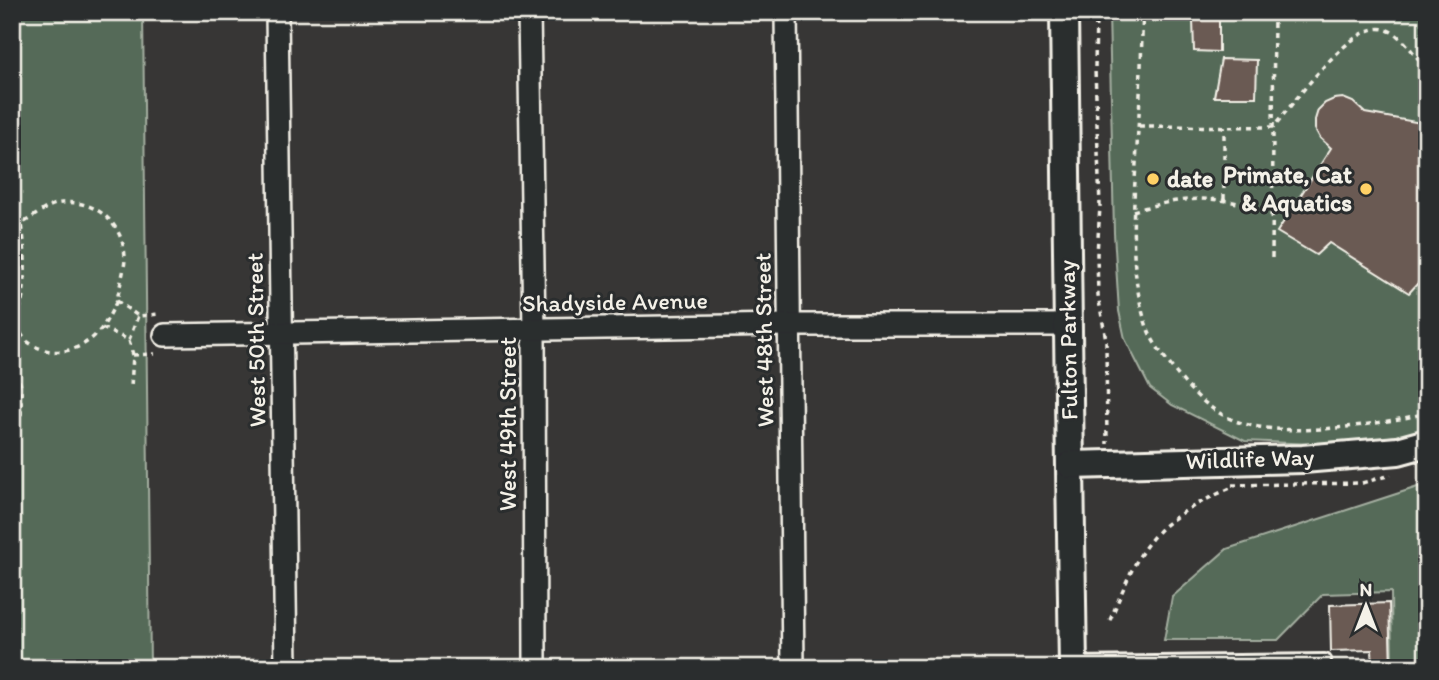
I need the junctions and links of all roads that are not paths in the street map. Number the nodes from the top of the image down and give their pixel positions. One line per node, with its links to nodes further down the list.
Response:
1 (277, 12): 9 (street, West 50th Street)
2 (529, 12): 7 (street, West 49th Street)
3 (786, 12): 5 (street, West 48th Street)
4 (1064, 12): 6 (street, Fulton Parkway)
5 (791, 325): 6 (street, Shadyside Avenue); 7 (street, Shadyside Avenue); 16 (street, West 48th Street)
6 (1066, 325): 11 (street, Fulton Parkway)
7 (534, 330): 9 (street, Shadyside Avenue); 15 (street, West 49th Street)
8 (160, 334): 9 (street, Shadyside Avenue)
9 (282, 335): 14 (street, West 50th Street)
10 (1427, 443): 11 (street, Wildlife Way)
11 (1071, 465): 13 (street, Fulton Parkway)
12 (1325, 660): 13 (lane)
13 (1073, 665)
14 (286, 668)
15 (535, 668)
16 (793, 668)

